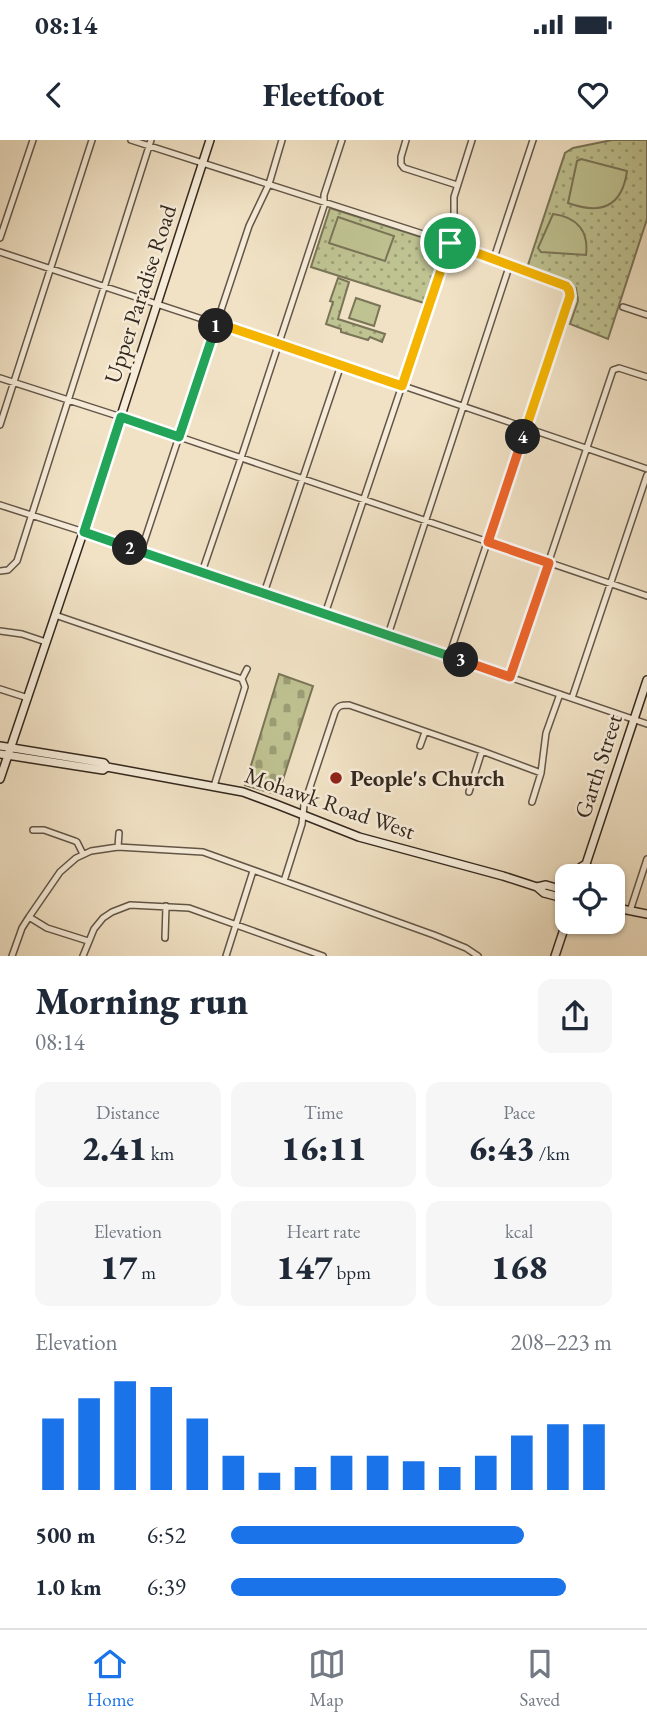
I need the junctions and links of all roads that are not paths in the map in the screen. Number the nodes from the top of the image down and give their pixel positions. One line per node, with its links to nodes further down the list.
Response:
1 (33, 140): 15 (street)
2 (92, 140): 20 (street)
3 (131, 140): 10 (street)
4 (210, 140): 11 (main road, Upper Paradise Road)
5 (282, 140): 12 (street)
6 (342, 140): 14 (street)
7 (406, 140): 13 (street)
8 (472, 140): 13 (street)
9 (533, 140): 18 (street)
10 (150, 143): 11 (street); 21 (street)
11 (203, 163): 12 (street); 22 (main road, Upper Paradise Road)
12 (269, 184): 14 (street); 25 (street)
13 (457, 185): 16 (street)
14 (324, 202): 16 (street); 26 (street)
15 (0, 239)
16 (450, 243): 18 (street); 31 (street)
17 (0, 252): 20 (street)
18 (494, 258): 19 (street)
19 (510, 264): 33 (street); 36 (street)
20 (51, 268): 21 (street); 30 (street)
21 (105, 286): 22 (street); 32 (street)
22 (157, 303): 25 (street); 34 (main road, Upper Paradise Road)
23 (622, 307): 24 (street)
24 (647, 314)
25 (217, 323): 26 (street); 37 (street)
26 (279, 344): 27 (street); 39 (street)
27 (341, 365): 31 (street); 42 (street)
28 (647, 377): 38 (street)
29 (0, 378): 30 (street)
30 (14, 383): 32 (street); 35 (street)
31 (402, 386): 33 (street); 43 (street)
32 (67, 400): 34 (street); 45 (street)
33 (464, 407): 36 (street); 46 (street)
34 (121, 417): 37 (street); 47 (main road, Upper Paradise Road)
35 (0, 425)
36 (526, 428): 38 (street); 48 (street)
37 (179, 437): 39 (street); 49 (street)
38 (587, 449): 40 (street); 50 (street)
39 (241, 458): 42 (street); 52 (street)
40 (647, 469)
41 (647, 475): 53 (street)
42 (303, 479): 43 (street); 54 (street)
43 (364, 499): 46 (street); 56 (street)
44 (0, 505): 45 (street)
45 (31, 515): 47 (street); 51 (street)
46 (425, 522): 48 (street); 59 (street)
47 (84, 532): 49 (street); 57 (main road, Upper Paradise Road)
48 (488, 542): 50 (street); 61 (street)
49 (141, 551): 52 (street)
50 (549, 563): 53 (street); 63 (street)
51 (0, 571)
52 (202, 572): 54 (street)
53 (611, 584): 55 (street); 69 (street)
54 (264, 593): 56 (street)
55 (647, 596)
56 (326, 614): 59 (street)
57 (55, 615): 60 (main road, Upper Paradise Road); 64 (street)
58 (0, 631): 60 (street)
59 (388, 635): 61 (street)
60 (46, 642): 68 (main road, Upper Paradise Road)
61 (449, 656): 63 (street)
62 (247, 669): 64 (street)
63 (510, 677): 67 (street)
64 (242, 680): 82 (street)
65 (647, 680): 70 (main road, Garth Street)
66 (0, 689): 68 (street)
67 (560, 694): 69 (street); 80 (street)
68 (28, 698): 76 (main road, Upper Paradise Road)
69 (572, 698): 70 (street)
70 (634, 719): 71 (street); 91 (main road, Garth Street)
71 (647, 724)
72 (425, 732): 74 (street); 75 (street); 85 (street)
73 (0, 746): 76 (main road, Mohawk Road West)
74 (420, 746)
75 (482, 751): 80 (street); 83 (street)
76 (7, 752): 77 (main road, Mohawk Road West); 78 (main road, Mohawk Road West); 81 (main road, Upper Paradise Road)
77 (97, 761): 78 (main road); 79 (main road, Mohawk Road West)
78 (62, 763): 79 (main road, Mohawk Road West)
79 (107, 767): 82 (main road, Mohawk Road West)
80 (541, 774): 84 (street)
81 (0, 779)
82 (214, 786): 85 (main road, Mohawk Road West)
83 (469, 792)
84 (532, 802)
85 (302, 815): 93 (street); 94 (main road, Mohawk Road West)
86 (33, 830): 89 (street)
87 (119, 833): 88 (street)
88 (118, 847): 89 (street); 92 (street)
89 (83, 854): 101 (street)
90 (647, 859): 99 (street)
91 (586, 864)
92 (253, 871): 93 (street); 102 (street)
93 (284, 881): 110 (street)
94 (537, 887): 95 (main road, Mohawk Road West); 96 (main road, Mohawk Road West)
95 (555, 888)
96 (555, 896)
97 (166, 906): 102 (street); 104 (street); 105 (street)
98 (625, 910): 99 (main road)
99 (630, 911): 100 (main road)
100 (647, 914)
101 (29, 916): 105 (street); 106 (street)
102 (236, 924): 108 (street); 109 (street)
103 (563, 934): 111 (main road)
104 (165, 938)
105 (88, 941): 107 (street)
106 (12, 956)
107 (83, 956)
108 (226, 956)
109 (323, 956)
110 (478, 956)
111 (555, 956)

